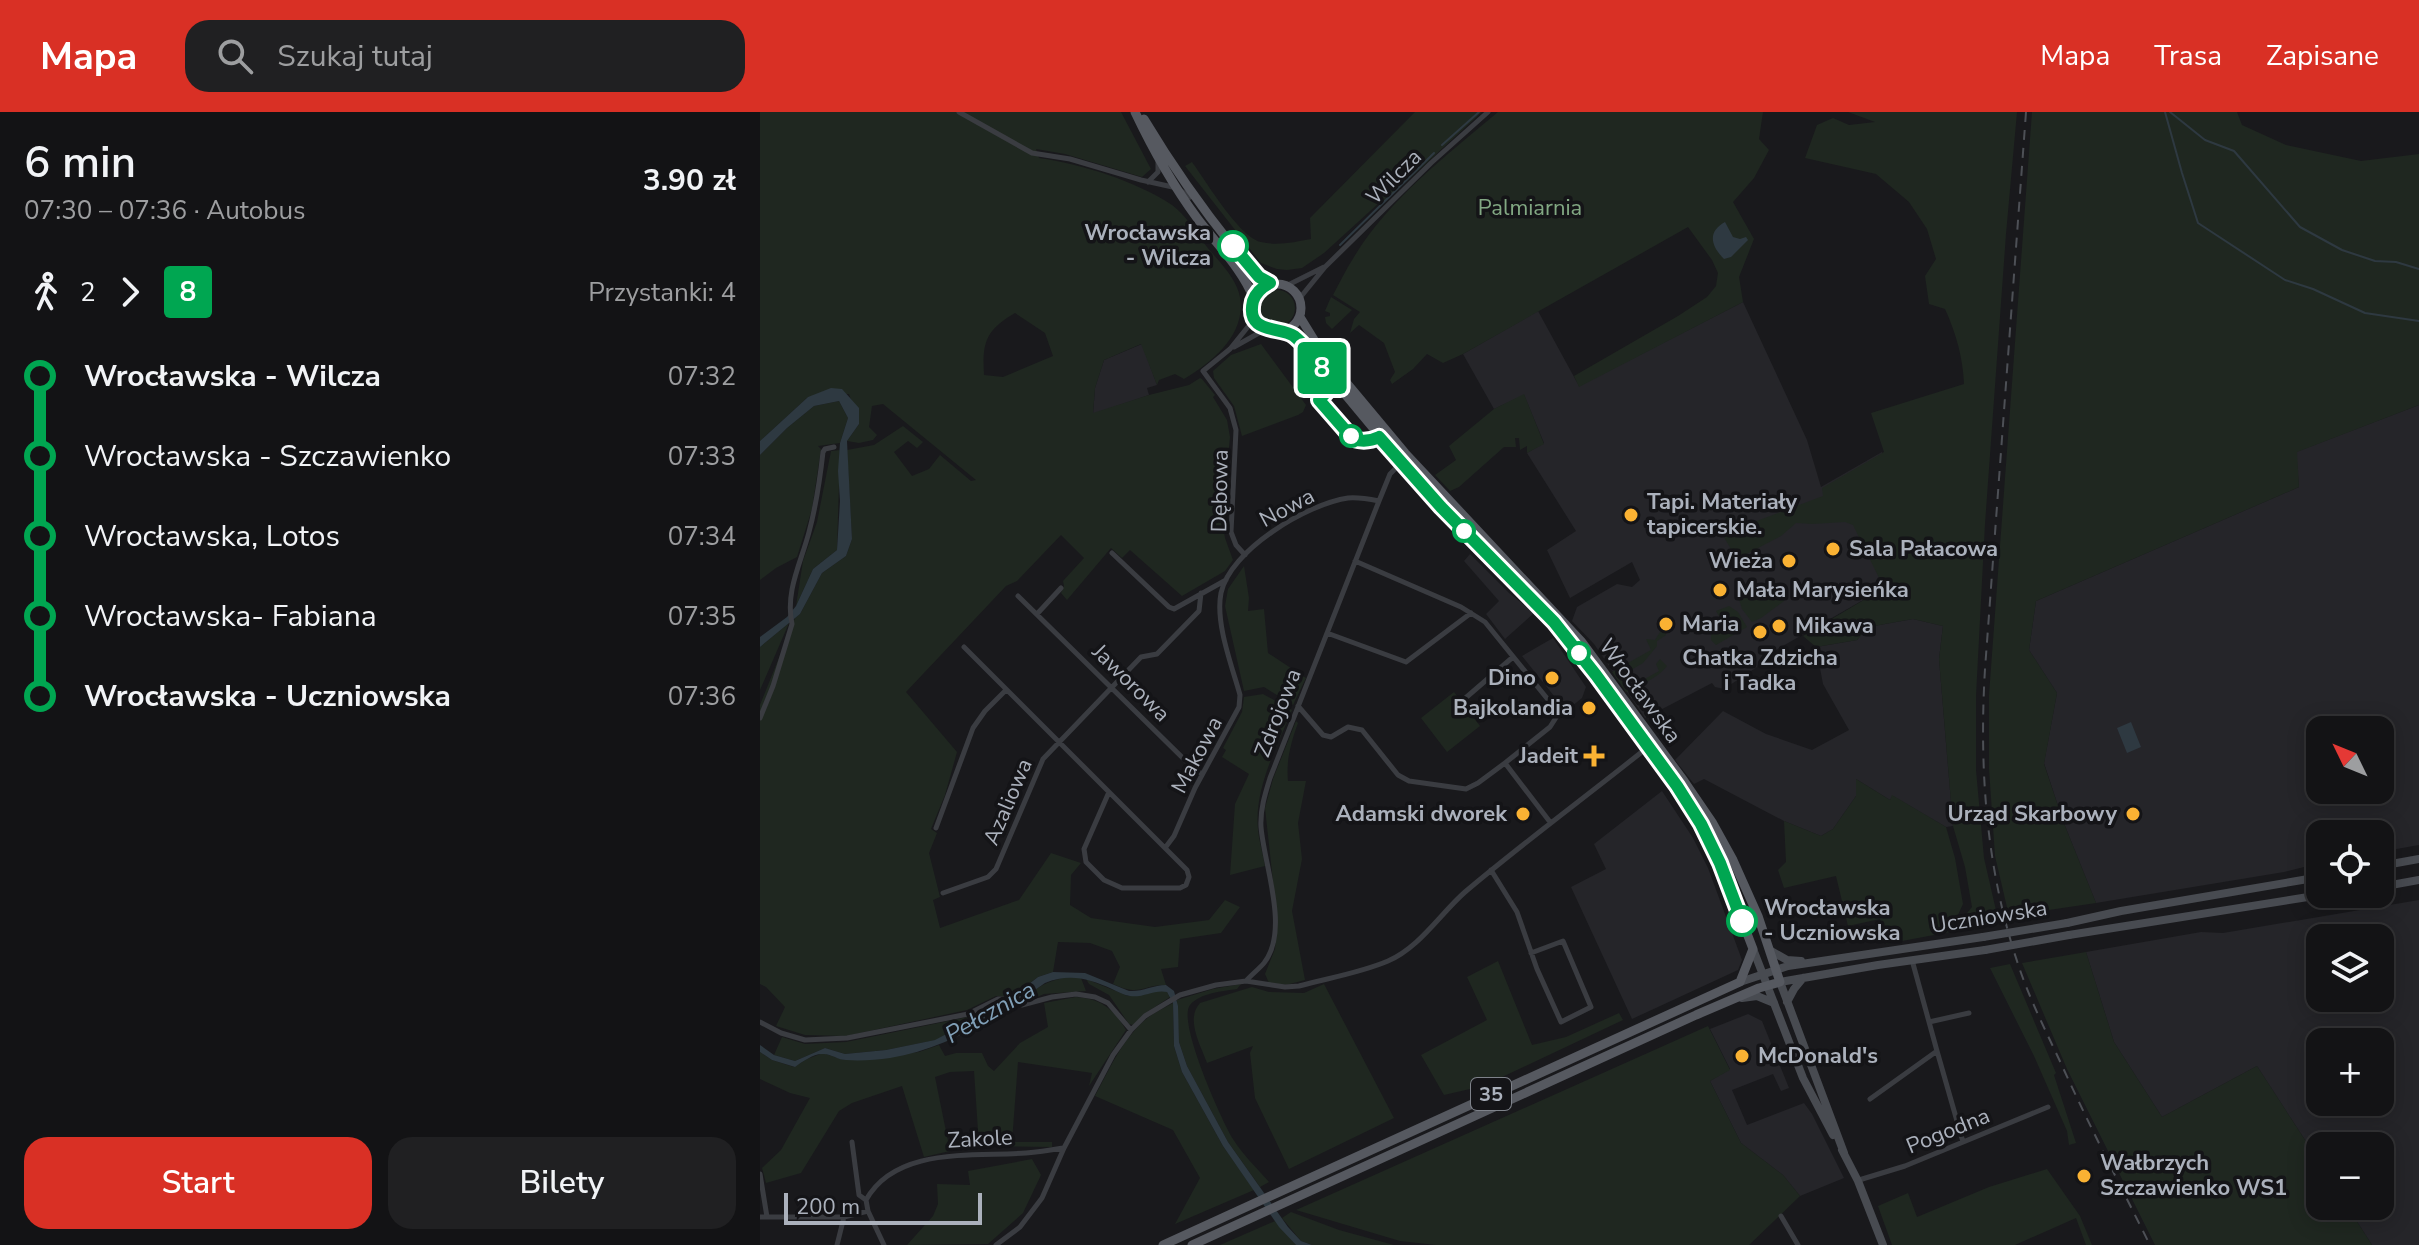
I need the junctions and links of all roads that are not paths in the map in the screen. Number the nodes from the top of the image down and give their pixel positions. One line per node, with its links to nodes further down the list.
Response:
1 (959, 112): 5 (street)
2 (1137, 112): 4 (main road); 7 (main road)
3 (1488, 112): 8 (street, Wilcza)
4 (1158, 160): 5 (street); 6 (main road)
5 (1148, 182): 6 (street)
6 (1172, 188): 7 (street); 11 (main road)
7 (1205, 212): 9 (main road)
8 (1325, 267): 10 (street, Wilcza); 12 (street, Wilcza)
9 (1270, 283): 10 (main road); 11 (main road)
10 (1286, 286): 12 (main road)
11 (1254, 299): 14 (main road)
12 (1299, 299): 13 (main road)
13 (1300, 317): 16 (main road); 57 (main road, Wrocławska)
14 (1255, 318): 15 (main road); 17 (street, Dębowa)
15 (1266, 329): 16 (main road); 17 (street, Dębowa)
16 (1284, 331): 19 (main road, Wrocławska)
17 (1230, 349): 22 (street, Dębowa)
18 (834, 447): 37 (street)
19 (1401, 463): 20 (street, Zdrojowa); 39 (main road, Wrocławska)
20 (1379, 501): 22 (street, Nowa); 23 (street, Zdrojowa)
21 (1112, 553): 26 (street)
22 (1245, 555): 24 (street, Nowa)
23 (1355, 561): 28 (street); 30 (street, Zdrojowa)
24 (1227, 580): 26 (street); 41 (street, Makowa)
25 (1061, 588): 29 (street)
26 (1201, 593): 33 (street, Azaliowa)
27 (1018, 596): 29 (street, Jaworowa)
28 (1471, 613): 30 (street); 32 (street)
29 (1037, 614): 33 (street, Jaworowa)
30 (1327, 633): 36 (street, Zdrojowa)
31 (964, 647): 34 (street, Azaliowa)
32 (1513, 657): 35 (street); 40 (street)
33 (1112, 687): 38 (street, Azaliowa); 41 (street, Jaworowa)
34 (1006, 690): 38 (street, Azaliowa); 44 (street)
35 (1462, 701)
36 (1298, 706): 40 (street); 64 (street, Zdrojowa)
37 (760, 718)
38 (1058, 741): 42 (street, Azaliowa); 52 (street, Azaliowa)
39 (1648, 747): 43 (street); 56 (main road, Wrocławska)
40 (1505, 763): 43 (street)
41 (1202, 774): 45 (street, Makowa)
42 (1109, 792): 45 (street, Azaliowa); 45 (street, Azaliowa)
43 (1550, 822): 48 (street)
44 (936, 828)
45 (1165, 848)
46 (2419, 859): 47 (main road)
47 (2394, 863)
48 (1491, 870): 58 (street); 64 (street)
49 (2306, 879): 54 (main road, Uczniowska)
50 (2419, 880): 51 (main road)
51 (2394, 884)
52 (943, 893)
53 (2306, 897): 55 (main road, Uczniowska)
54 (2157, 905): 55 (main road); 60 (main road, Uczniowska, bridge)
55 (2156, 922): 59 (main road, Uczniowska, bridge)
56 (1753, 949): 62 (main road, Wrocławska); 65 (main road)
57 (1771, 951): 60 (main road); 61 (main road, Wrocławska)
58 (1531, 953): 58 (street)
59 (1912, 959): 63 (main road, Uczniowska); 73 (street)
60 (1813, 962): 61 (main road, Uczniowska)
61 (1776, 969): 62 (main road, Uczniowska); 66 (main road, Wrocławska)
62 (1762, 973): 65 (main road, 35); 67 (main road, Wrocławska)
63 (1803, 978): 66 (main road, Uczniowska); 69 (main road)
64 (1246, 981): 74 (street)
65 (1740, 982): 75 (main road, 35)
66 (1780, 982): 67 (main road, 35); 69 (main road, Wrocławska)
67 (1767, 986): 68 (main road, 35); 70 (main road, Wrocławska)
68 (1734, 999): 70 (main road); 76 (main road, 35)
69 (1787, 1002): 83 (main road, Wrocławska)
70 (1774, 1003): 83 (main road, Wrocławska)
71 (1969, 1013): 73 (street)
72 (760, 1022): 74 (street)
73 (1929, 1022): 77 (street)
74 (1131, 1030): 82 (street)
75 (1633, 1030): 76 (main road); 95 (main road, 35)
76 (1638, 1043): 91 (main road, 35)
77 (1937, 1051): 78 (street); 81 (street)
78 (1870, 1099)
79 (2048, 1107): 81 (street, Pogodna)
80 (852, 1142): 86 (street)
81 (1963, 1142): 85 (street, Pogodna)
82 (1064, 1148): 86 (street, Zakole); 94 (street)
83 (1844, 1153): 85 (main road, Wrocławska)
84 (760, 1174): 89 (street)
85 (1858, 1181): 97 (main road, Wrocławska)
86 (866, 1200): 87 (street)
87 (868, 1211): 90 (street); 93 (street)
88 (1781, 1216): 96 (street)
89 (763, 1217): 90 (street)
90 (844, 1217): 92 (street)
91 (1197, 1243)
92 (837, 1245)
93 (884, 1245)
94 (996, 1245)
95 (1163, 1245)
96 (1798, 1245)
97 (1883, 1245)

